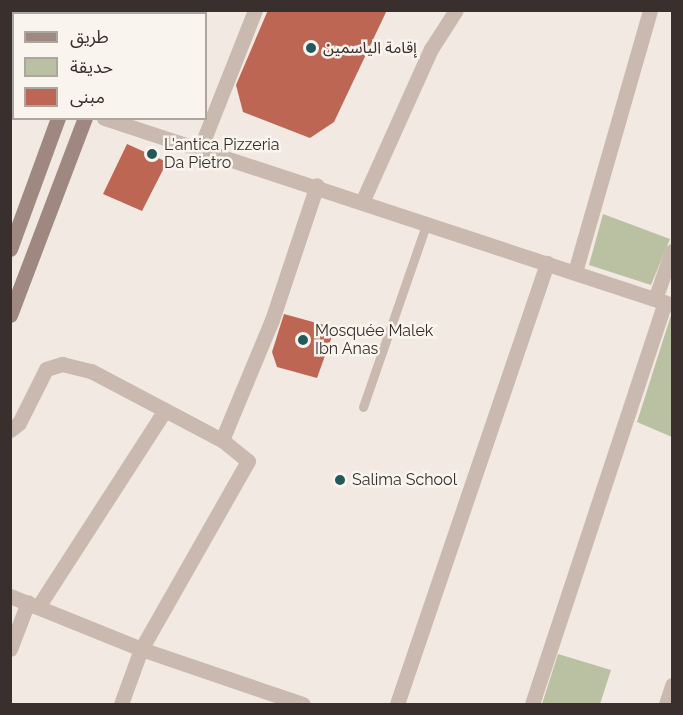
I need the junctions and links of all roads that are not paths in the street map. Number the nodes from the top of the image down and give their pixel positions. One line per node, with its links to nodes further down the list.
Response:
1 (255, 10): 7 (street)
2 (456, 10): 9 (street)
3 (650, 10): 15 (street)
4 (57, 120): 11 (street)
5 (83, 120): 17 (street)
6 (110, 120): 7 (street)
7 (201, 149): 8 (street)
8 (317, 185): 9 (street); 21 (street)
9 (363, 200): 10 (street)
10 (427, 222): 14 (street); 18 (lane)
11 (15, 225): 12 (street)
12 (10, 249)
13 (672, 251): 16 (street)
14 (547, 263): 15 (street); 30 (street)
15 (575, 272): 16 (street)
16 (664, 302): 31 (street)
17 (10, 315)
18 (363, 407)
19 (163, 413): 20 (street); 21 (street); 23 (street)
20 (10, 430)
21 (222, 440): 25 (street)
22 (10, 596): 23 (street)
23 (33, 605): 24 (street); 25 (street)
24 (10, 649)
25 (141, 650): 27 (street); 28 (street)
26 (672, 685): 32 (street)
27 (261, 697): 29 (street)
28 (121, 705)
29 (303, 705)
30 (397, 705)
31 (532, 705)
32 (666, 705)

